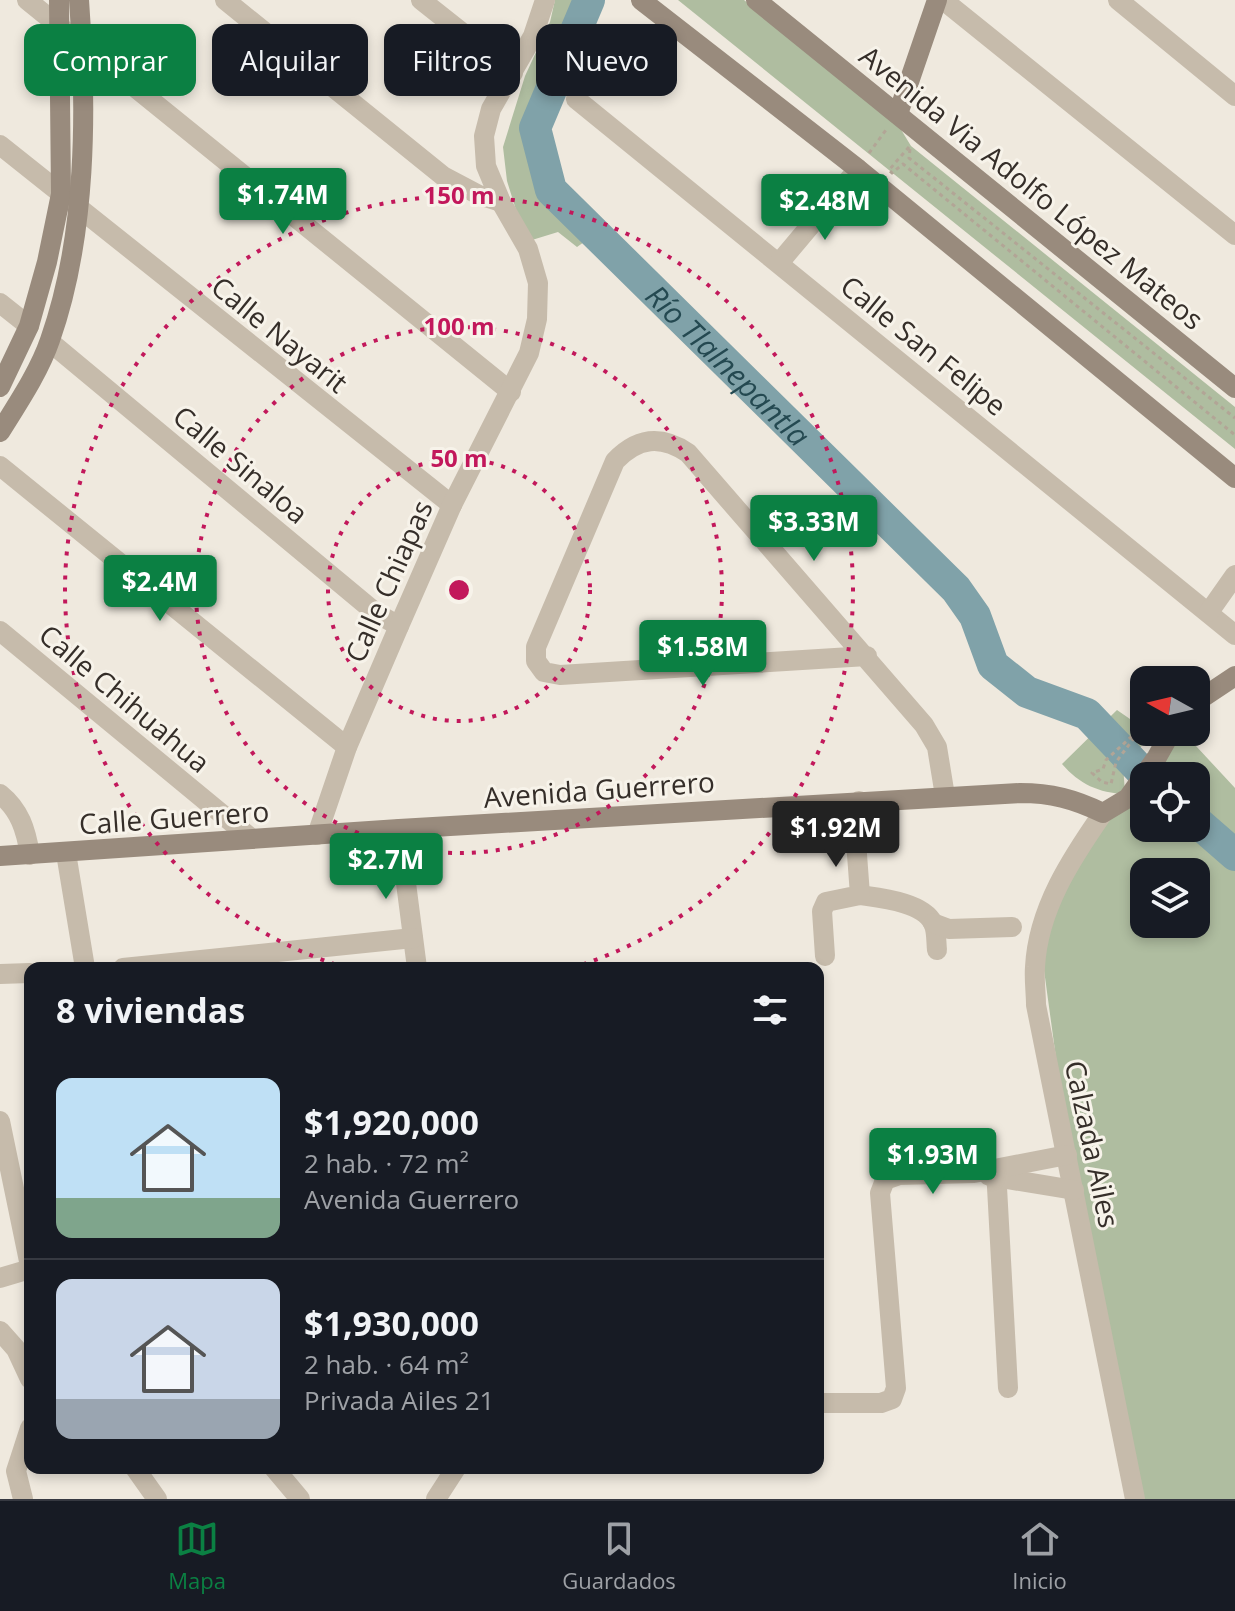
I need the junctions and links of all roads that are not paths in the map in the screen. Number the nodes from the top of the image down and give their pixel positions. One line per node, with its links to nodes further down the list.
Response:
1 (27, 0): 12 (street)
2 (59, 0): 13 (street)
3 (79, 0): 14 (street)
4 (225, 0): 27 (street)
5 (421, 0): 15 (street)
6 (545, 0): 16 (street, Calle Chiapas)
7 (641, 0): 25 (street)
8 (756, 0): 23 (street, Avenida Via Adolfo López Mateos)
9 (937, 0): 23 (street)
10 (943, 0): 29 (street)
11 (1118, 0): 21 (street)
12 (56, 24)
13 (61, 24)
14 (81, 24)
15 (451, 24)
16 (520, 60)
17 (61, 96): 26 (street)
18 (82, 96): 28 (street)
19 (145, 96): 36 (street)
20 (499, 96): 27 (street, Calle Chiapas)
21 (1235, 96)
22 (576, 99): 30 (street, Calle San Felipe)
23 (898, 114): 35 (street, Avenida Via Adolfo López Mateos)
24 (0, 145): 26 (street, Calle Nayarit)
25 (858, 169): 30 (street); 39 (street)
26 (61, 194): 28 (street, Calle Nayarit); 32 (street)
27 (501, 202): 36 (street, Calle Chiapas)
28 (80, 210): 33 (street); 40 (street, Calle Nayarit)
29 (1235, 235)
30 (779, 263): 42 (street, Calle San Felipe)
31 (0, 303): 32 (street)
32 (29, 326): 34 (street)
33 (50, 342): 37 (street); 43 (street, Calle Sinaloa)
34 (0, 387)
35 (1235, 388)
36 (511, 392): 40 (street, Calle Chiapas)
37 (0, 432)
38 (0, 466): 50 (street)
39 (1235, 478)
40 (452, 505): 43 (street, Calle Chiapas)
41 (1235, 575): 42 (street)
42 (1209, 612): 45 (street, Calle San Felipe)
43 (399, 626): 50 (street, Calle Chiapas)
44 (0, 631): 57 (street, Calle Chihuahua)
45 (1235, 635)
46 (867, 656): 46 (street); 52 (street)
47 (1235, 676): 48 (street)
48 (1210, 693)
49 (1163, 746): 54 (street)
50 (347, 747): 56 (street, Calle Chiapas)
51 (0, 794): 59 (street)
52 (945, 796): 53 (street, Avenida Guerrero); 54 (street, Avenida Guerrero)
53 (855, 802): 55 (street, Avenida Guerrero); 61 (street)
54 (1103, 813): 73 (street, Calzada Ailes)
55 (399, 829): 56 (street, Calle Guerrero); 64 (street)
56 (317, 835): 57 (street, Calle Guerrero)
57 (252, 839): 58 (street, Calle Guerrero)
58 (66, 853): 59 (street, Calle Guerrero); 67 (street)
59 (30, 855): 60 (street, Calle Guerrero)
60 (0, 856)
61 (860, 895): 62 (street); 66 (street)
62 (933, 923): 63 (street); 65 (street)
63 (1012, 927)
64 (413, 938): 68 (street); 69 (street)
65 (937, 950)
66 (825, 956)
67 (84, 962)
68 (181, 962)
69 (416, 962)
70 (24, 973): 71 (street)
71 (0, 974)
72 (0, 1125): 76 (street)
73 (1067, 1155): 74 (street); 75 (street, Calzada Ailes)
74 (996, 1173): 75 (street); 81 (street); 82 (street)
75 (1074, 1190): 91 (street, Calzada Ailes)
76 (24, 1239)
77 (24, 1269): 78 (street)
78 (0, 1278)
79 (0, 1331): 80 (street)
80 (24, 1366)
81 (1008, 1388)
82 (824, 1403)
83 (24, 1446): 87 (street)
84 (139, 1474): 88 (street)
85 (279, 1474): 89 (street)
86 (452, 1474): 90 (street)
87 (23, 1499)
88 (157, 1499)
89 (300, 1499)
90 (436, 1499)
91 (1135, 1499)

